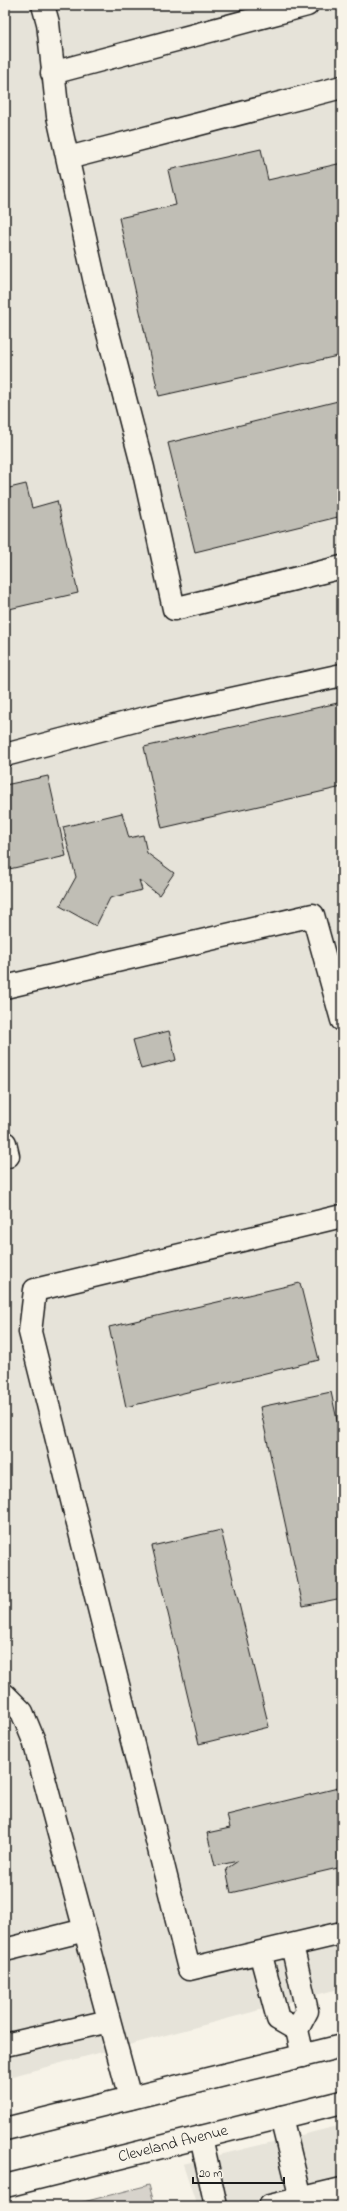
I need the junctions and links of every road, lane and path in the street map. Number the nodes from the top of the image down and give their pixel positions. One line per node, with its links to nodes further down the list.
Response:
1 (43, 5): 3 (main road)
2 (307, 5): 3 (main road)
3 (52, 72): 5 (main road)
4 (342, 87): 5 (main road)
5 (68, 158): 6 (main road)
6 (342, 567)
7 (342, 675): 8 (main road)
8 (5, 755)
9 (5, 987): 10 (main road)
10 (342, 1020)
11 (5, 1143): 12 (main road)
12 (5, 1156)
13 (342, 1216): 19 (main road)
14 (5, 1695): 15 (main road)
15 (85, 1930): 18 (main road); 20 (main road)
16 (342, 1933): 17 (main road)
17 (292, 1945): 19 (main road); 21 (main road)
18 (5, 1950)
19 (260, 1952): 21 (main road)
20 (109, 2021): 22 (main road); 25 (main road)
21 (297, 2030): 24 (main road)
22 (5, 2045)
23 (342, 2046): 24 (main road)
24 (303, 2056): 25 (main road)
25 (130, 2098): 28 (main road)
26 (342, 2102): 27 (main road, Cleveland Avenue)
27 (281, 2117): 29 (main road, Cleveland Avenue); 32 (main road)
28 (5, 2129)
29 (201, 2137): 30 (main road, Cleveland Avenue); 33 (main road)
30 (5, 2186)
31 (342, 2190): 32 (main road)
32 (301, 2199): 34 (main road)
33 (216, 2206)
34 (270, 2206)

